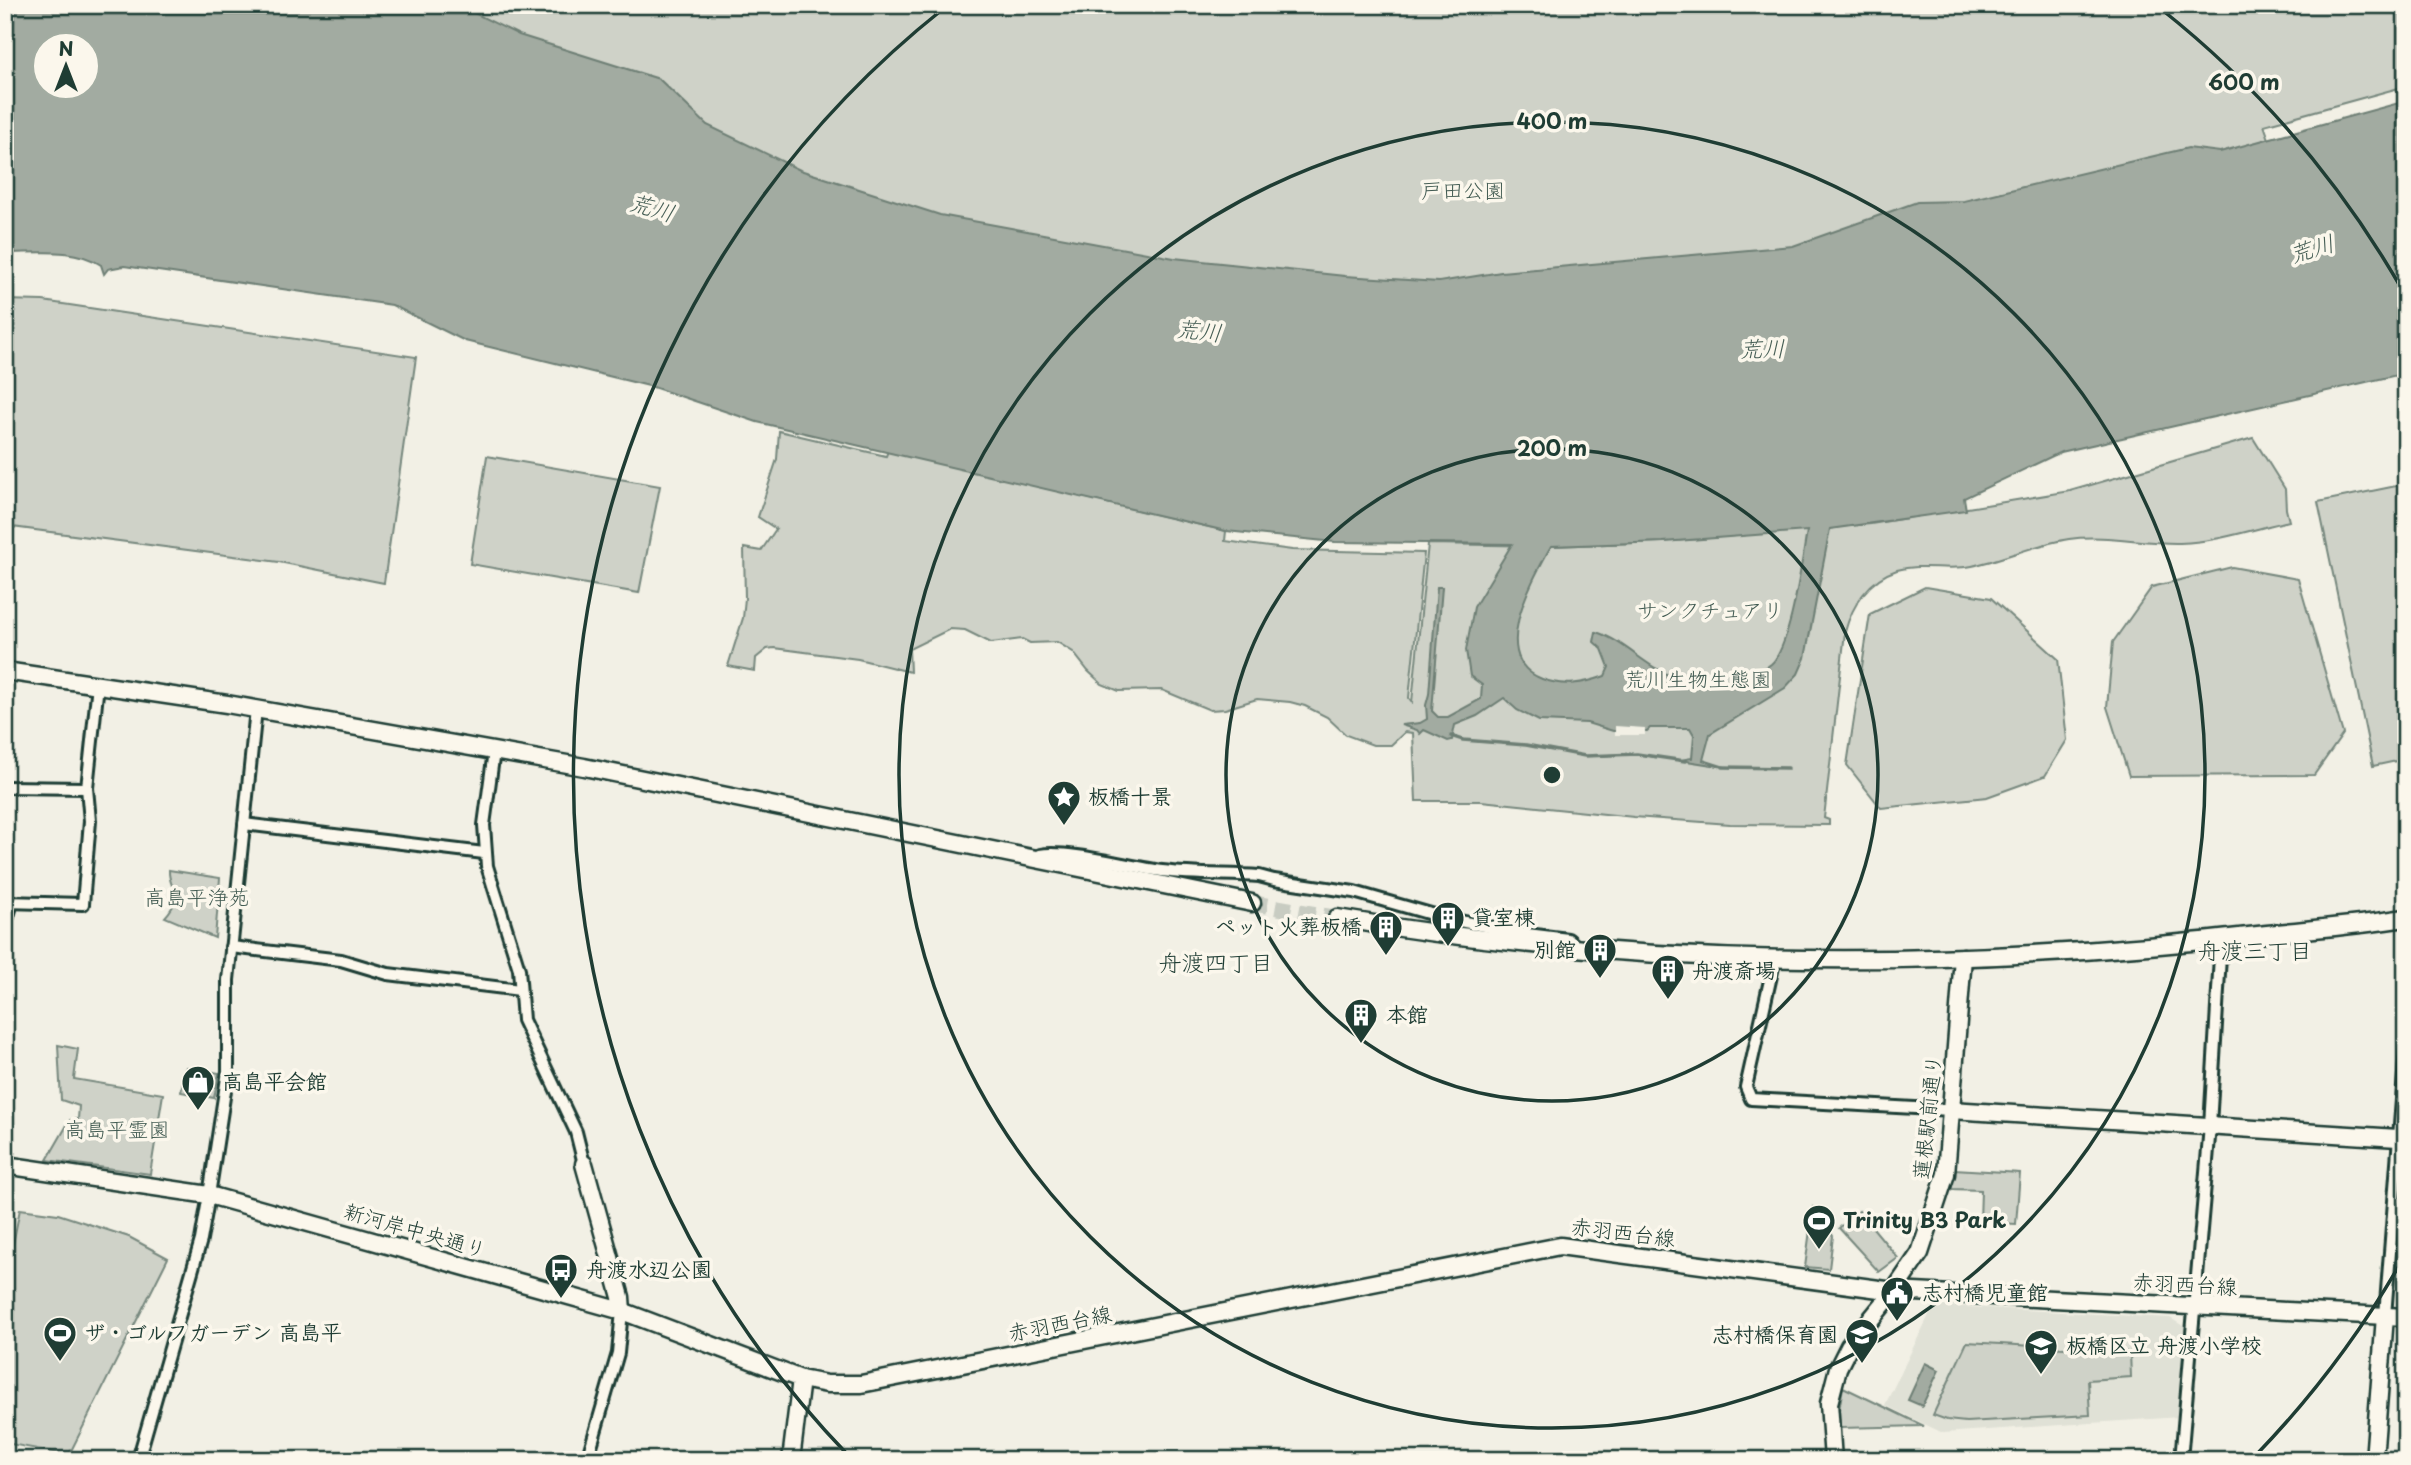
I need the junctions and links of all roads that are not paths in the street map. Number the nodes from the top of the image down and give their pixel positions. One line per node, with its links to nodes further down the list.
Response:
1 (5, 671): 2 (street)
2 (98, 684): 3 (street); 6 (street)
3 (256, 709): 4 (street); 7 (street)
4 (494, 751): 8 (street); 9 (street)
5 (5, 787): 6 (street)
6 (87, 788): 10 (street)
7 (244, 824): 8 (street); 16 (street)
8 (484, 853): 20 (street)
9 (1026, 858): 11 (street); 17 (street)
10 (8, 903): 14 (street)
11 (1252, 903)
12 (1337, 918): 17 (street)
13 (2406, 918): 15 (street)
14 (5, 926)
15 (2221, 939): 18 (street); 23 (street)
16 (231, 947): 20 (street); 27 (street)
17 (1581, 950): 19 (street)
18 (1963, 957): 19 (street); 22 (street, 蓮根駅前通り)
19 (1775, 958): 22 (street)
20 (520, 990): 25 (street)
21 (2406, 1048): 24 (street)
22 (1951, 1110): 23 (street); 28 (street, 蓮根駅前通り)
23 (2210, 1126): 24 (street); 29 (street)
24 (2402, 1138): 31 (street)
25 (584, 1164): 30 (street)
26 (5, 1165): 27 (street, 新河岸中央通り)
27 (209, 1195): 30 (street, 新河岸中央通り); 34 (street)
28 (1894, 1291): 29 (street, 赤羽西台線); 33 (street, 赤羽西台線); 37 (street, 蓮根駅前通り)
29 (2193, 1306): 31 (street, 赤羽西台線); 38 (street)
30 (622, 1311): 33 (street, 新河岸中央通り); 35 (street)
31 (2385, 1316): 32 (street, 赤羽西台線); 39 (street)
32 (2406, 1317)
33 (802, 1379): 36 (street)
34 (138, 1460)
35 (587, 1460)
36 (790, 1460)
37 (1833, 1460)
38 (2181, 1460)
39 (2374, 1460)

